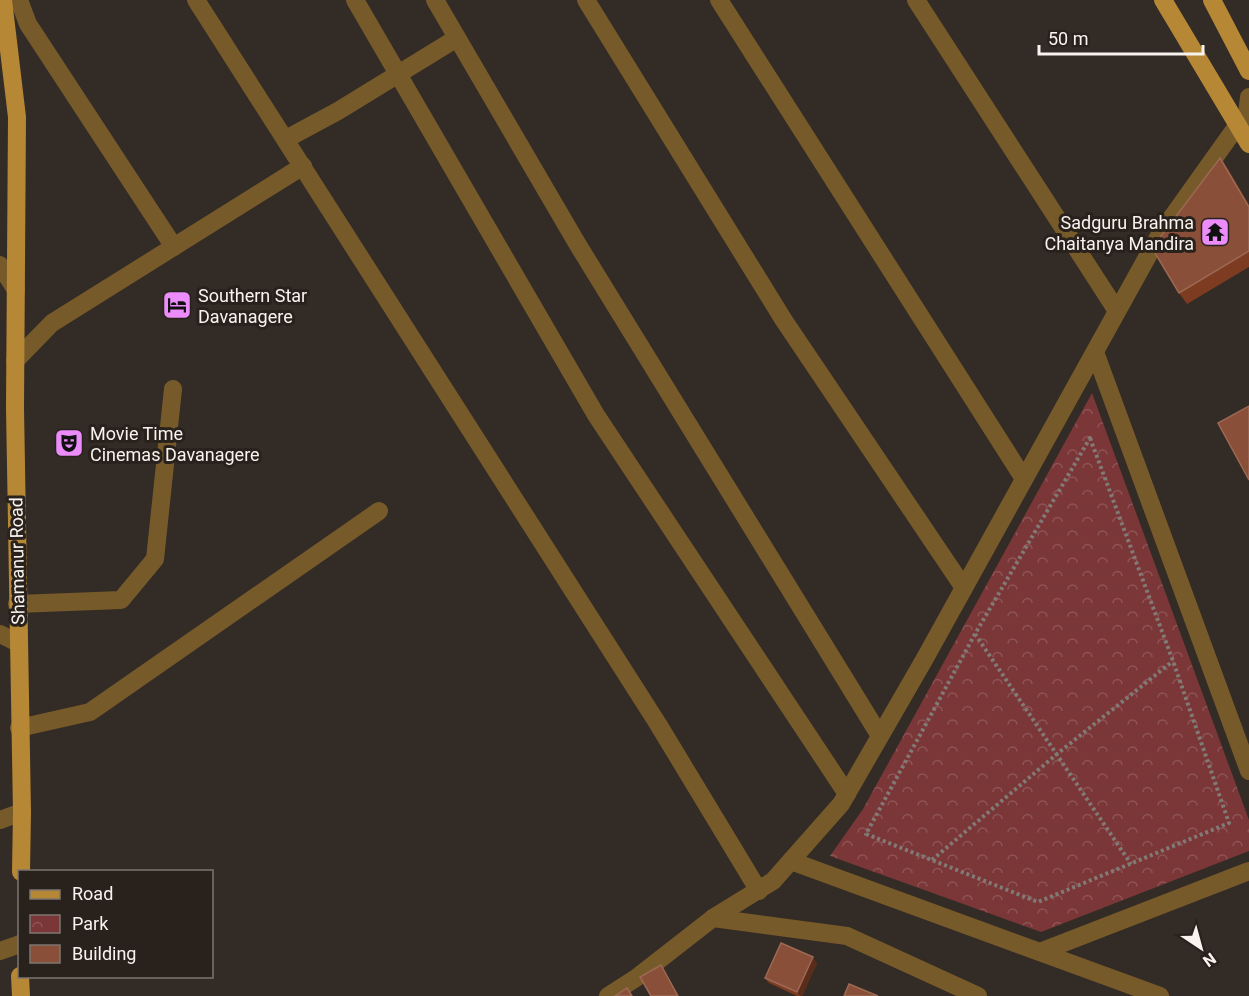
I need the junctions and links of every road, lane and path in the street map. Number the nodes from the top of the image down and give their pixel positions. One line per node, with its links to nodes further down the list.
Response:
1 (3, 0): 21 (main road, Shamanur Road)
2 (19, 0): 19 (street)
3 (196, 0): 16 (street)
4 (356, 0): 13 (street)
5 (435, 0): 11 (street)
6 (586, 0): 28 (street)
7 (719, 0): 26 (street)
8 (916, 0): 22 (street)
9 (1163, 0): 15 (main road)
10 (1212, 0): 12 (main road)
11 (457, 38): 13 (street); 35 (street)
12 (1249, 71)
13 (398, 74): 16 (street); 38 (street)
14 (1249, 97): 15 (street)
15 (1237, 126): 17 (main road); 22 (street)
16 (286, 139): 18 (street)
17 (1249, 144)
18 (303, 166): 19 (street); 46 (street)
19 (174, 247): 24 (street)
20 (0, 265): 21 (street)
21 (16, 290): 24 (main road, Shamanur Road)
22 (1117, 311): 23 (street)
23 (1095, 352): 26 (street); 37 (street)
24 (15, 361): 29 (main road, Shamanur Road)
25 (173, 389): 29 (street)
26 (1024, 480): 28 (street)
27 (378, 512): 34 (street)
28 (964, 588): 35 (street)
29 (17, 604): 32 (main road, Shamanur Road)
30 (0, 634): 32 (street)
31 (975, 634): 33 (path); 36 (path); 41 (path)
32 (18, 643): 34 (main road, Shamanur Road)
33 (1173, 661): 36 (path); 43 (path)
34 (20, 728): 39 (main road, Shamanur Road)
35 (880, 736): 38 (street)
36 (1057, 754): 41 (path); 43 (path)
37 (1249, 771)
38 (847, 794): 42 (street)
39 (21, 812): 40 (street); 44 (main road, Shamanur Road)
40 (0, 820)
41 (932, 860): 43 (path)
42 (791, 861): 46 (street); 50 (street)
43 (1131, 864)
44 (21, 870)
45 (1249, 871): 50 (street)
46 (759, 891): 47 (street)
47 (713, 918): 53 (street); 54 (street)
48 (18, 945): 49 (street)
49 (0, 951)
50 (1040, 952): 55 (street)
51 (20, 978): 52 (main road)
52 (21, 996)
53 (608, 996)
54 (978, 996)
55 (1160, 996)

